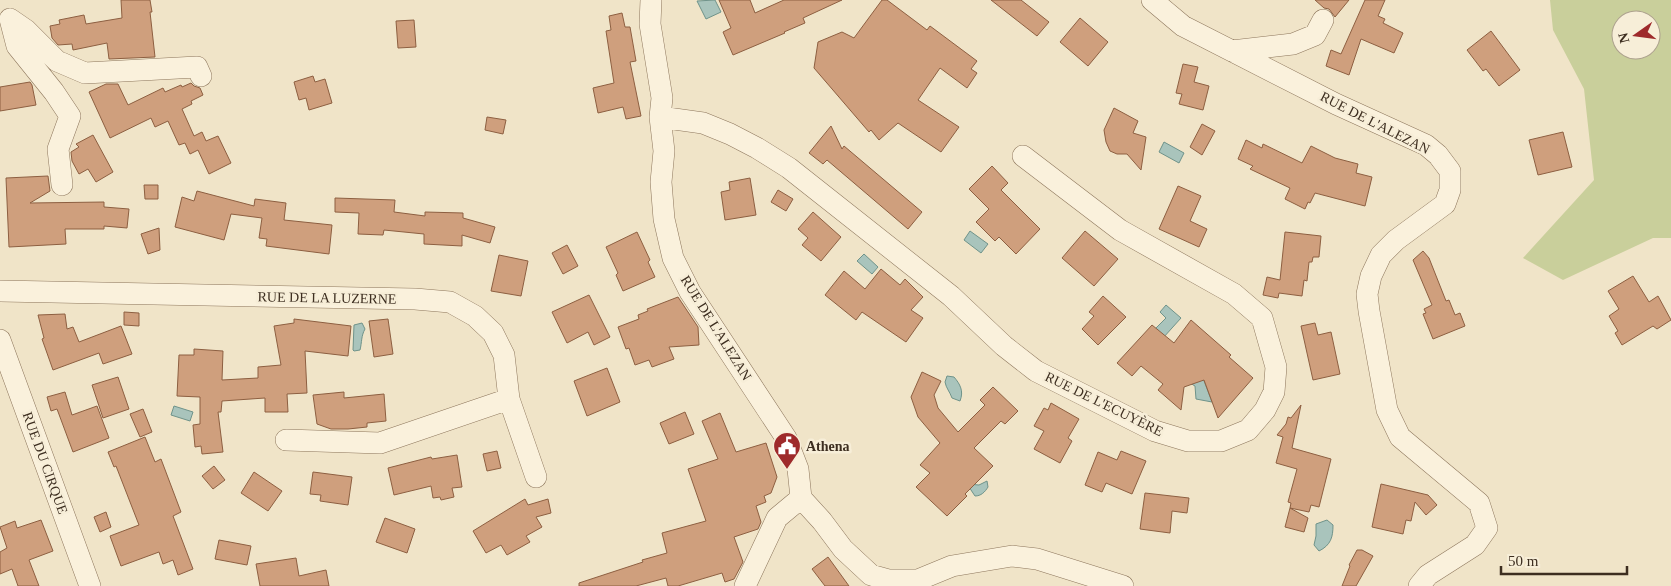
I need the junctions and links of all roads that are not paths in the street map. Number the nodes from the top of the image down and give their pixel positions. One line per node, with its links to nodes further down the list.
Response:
1 (651, 0): 7 (street, RUE DE L'ALEZAN)
2 (1152, 0): 5 (street, RUE DE L'ALEZAN)
3 (5, 20): 6 (street); 9 (street)
4 (1323, 20): 5 (street)
5 (1231, 51): 19 (street, RUE DE L'ALEZAN)
6 (202, 76)
7 (660, 117): 8 (street, RUE DE L'ECUYÈRE); 15 (street, RUE DE L'ALEZAN)
8 (1023, 156)
9 (62, 185)
10 (0, 291): 12 (street, RUE DE LA LUZERNE)
11 (0, 340): 16 (street, RUE DU CIRQUE)
12 (509, 399): 13 (street); 14 (street, RUE DE LA LUZERNE)
13 (286, 440)
14 (536, 477)
15 (801, 498): 17 (street); 18 (street)
16 (90, 586)
17 (745, 586)
18 (1123, 586)
19 (1419, 586)

